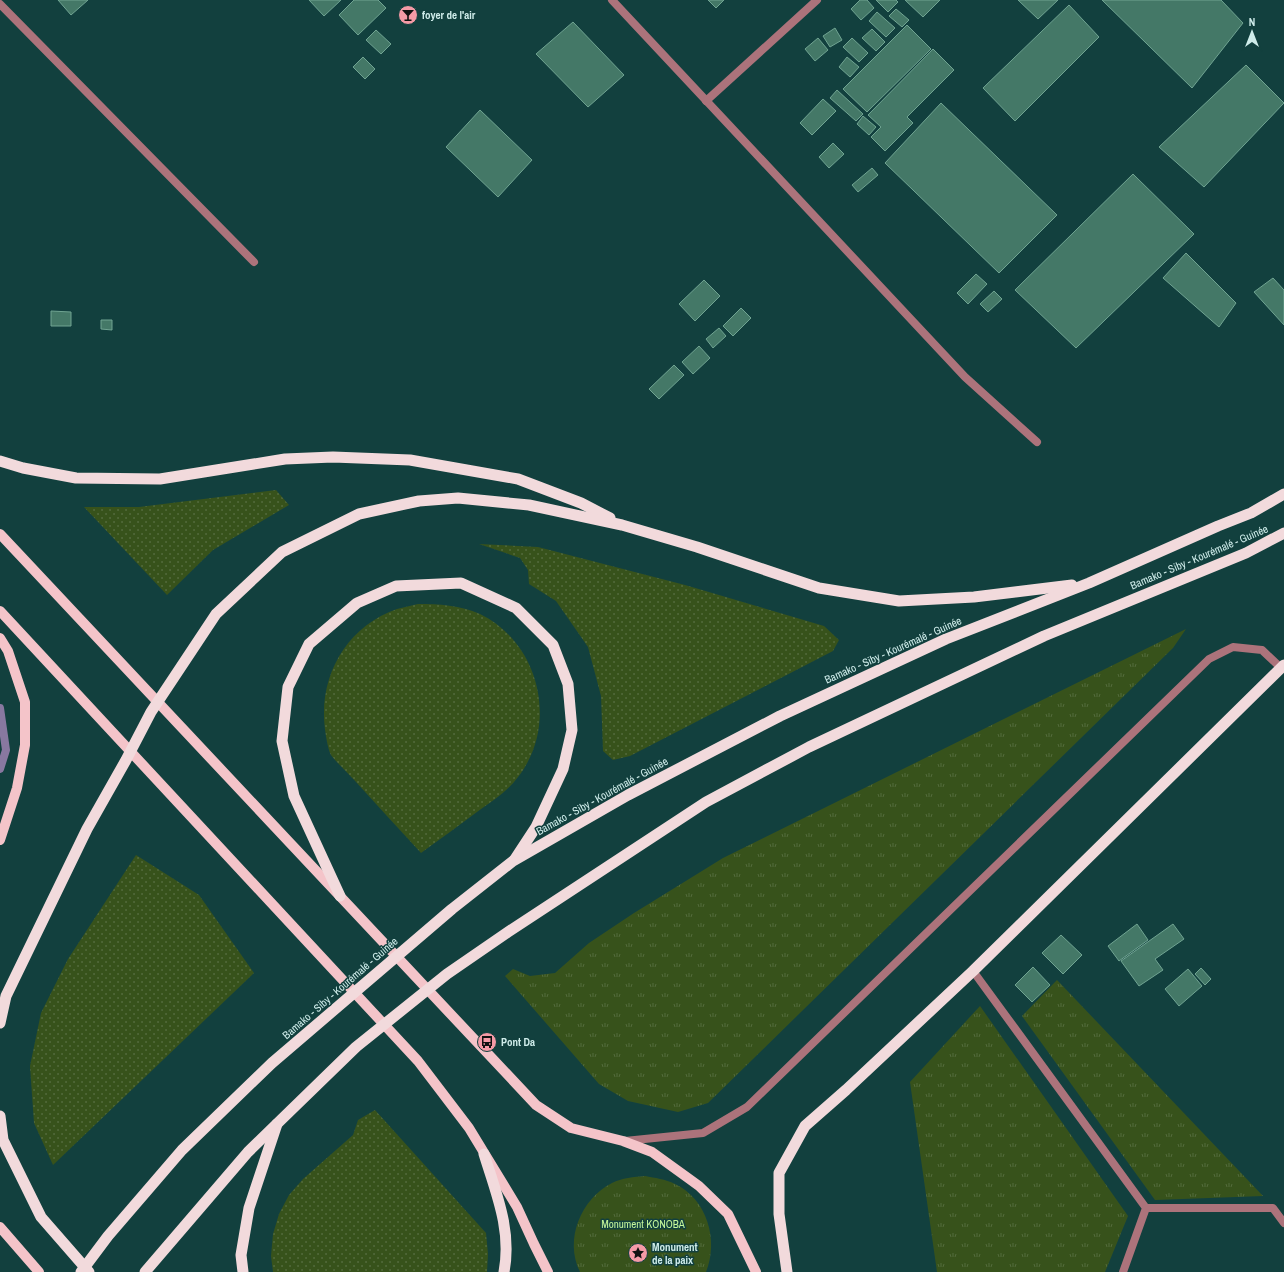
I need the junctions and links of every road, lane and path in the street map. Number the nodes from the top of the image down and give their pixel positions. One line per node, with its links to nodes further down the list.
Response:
1 (612, 0): 4 (street)
2 (817, 0): 4 (street)
3 (0, 4): 5 (street)
4 (706, 101): 6 (street)
5 (254, 262)
6 (1037, 442)
7 (0, 461): 9 (highway)
8 (1284, 494): 12 (highway, Bamako - Siby - Kourémalé - Guinée)
9 (622, 524): 12 (highway); 20 (highway)
10 (1284, 533): 22 (highway, Bamako - Siby - Kourémalé - Guinée)
11 (0, 534): 18 (main road)
12 (1089, 583): 17 (highway, Bamako - Siby - Kourémalé - Guinée)
13 (0, 611): 24 (main road)
14 (0, 638): 16 (main road)
15 (1283, 667): 19 (highway); 23 (street)
16 (0, 840)
17 (513, 861): 18 (highway); 29 (highway, Bamako - Siby - Kourémalé - Guinée)
18 (340, 896): 23 (main road)
19 (973, 971): 25 (street); 36 (highway)
20 (0, 1023)
21 (0, 1116): 30 (highway)
22 (278, 1121): 31 (highway, Bamako - Siby - Kourémalé - Guinée); 32 (highway)
23 (623, 1141): 35 (main road)
24 (484, 1154): 33 (highway); 34 (main road)
25 (1146, 1208): 26 (street); 37 (street)
26 (1284, 1223)
27 (0, 1227): 28 (main road)
28 (39, 1272)
29 (81, 1272)
30 (89, 1272)
31 (146, 1272)
32 (243, 1272)
33 (504, 1272)
34 (548, 1272)
35 (756, 1272)
36 (787, 1272)
37 (1123, 1272)

